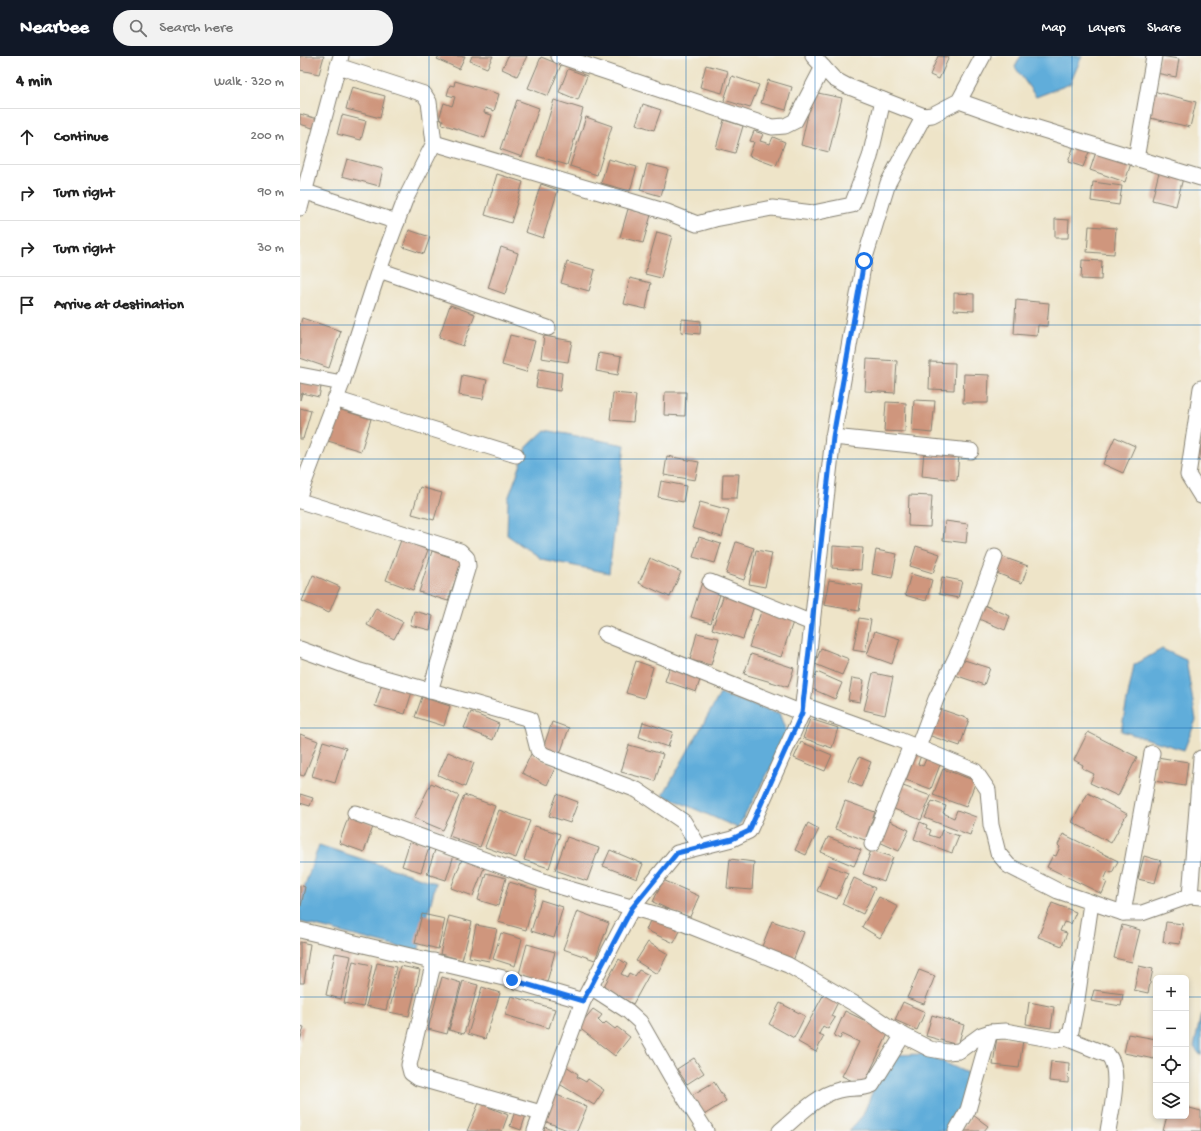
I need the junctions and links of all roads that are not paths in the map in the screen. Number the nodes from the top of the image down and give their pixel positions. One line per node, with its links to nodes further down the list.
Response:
1 (559, 56): 6 (street)
2 (813, 56): 6 (street)
3 (983, 56): 8 (street)
4 (1154, 56): 11 (street)
5 (340, 61): 10 (street); 13 (street)
6 (823, 67): 7 (street)
7 (883, 100): 9 (street); 10 (street)
8 (958, 101): 9 (street); 11 (street)
9 (924, 116): 22 (street)
10 (434, 143): 15 (street)
11 (1136, 159): 12 (street)
12 (1201, 178)
13 (303, 191): 14 (street); 15 (street)
14 (300, 208)
15 (397, 222): 16 (street)
16 (379, 270): 17 (street); 19 (street)
17 (548, 328)
18 (300, 376): 19 (street)
19 (342, 383): 21 (street)
20 (1201, 388): 26 (street)
21 (335, 399): 24 (street); 25 (street)
22 (833, 437): 23 (street); 30 (street)
23 (971, 451)
24 (516, 455)
25 (300, 493)
26 (1201, 496)
27 (300, 501): 33 (street)
28 (995, 557): 35 (street)
29 (710, 582): 30 (street)
30 (812, 623): 34 (street)
31 (605, 634): 34 (street)
32 (300, 649): 33 (street)
33 (430, 691): 40 (street)
34 (803, 709): 35 (street); 40 (street)
35 (915, 746): 39 (street); 42 (street)
36 (1152, 752): 44 (street)
37 (1201, 758): 41 (street)
38 (355, 812): 43 (street)
39 (872, 844)
40 (700, 847): 43 (street)
41 (1195, 896): 44 (street)
42 (1091, 903): 44 (street); 51 (street)
43 (632, 908): 47 (street); 50 (street)
44 (1123, 913)
45 (300, 930): 46 (street)
46 (434, 961): 48 (street); 52 (street)
47 (591, 987): 48 (street); 54 (street)
48 (583, 1001): 52 (street)
49 (990, 1032): 50 (street); 51 (street); 56 (street)
50 (903, 1036): 55 (street)
51 (1066, 1038): 57 (street)
52 (542, 1113): 53 (street)
53 (535, 1131)
54 (706, 1131)
55 (780, 1131)
56 (956, 1131)
57 (1108, 1131)

